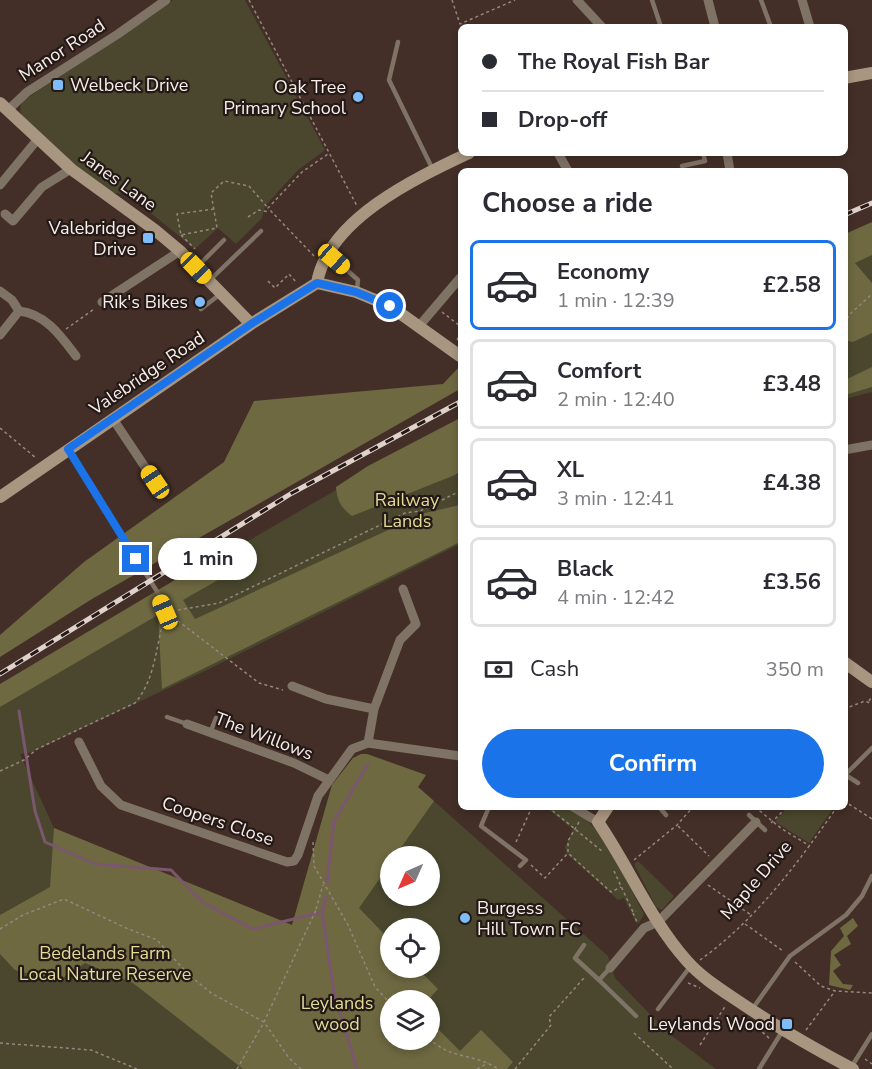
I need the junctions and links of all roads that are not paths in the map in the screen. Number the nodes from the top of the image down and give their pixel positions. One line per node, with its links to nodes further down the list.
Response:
1 (166, 0): 15 (street, Manor Road)
2 (577, 0): 7 (street)
3 (652, 0): 8 (lane)
4 (708, 0): 9 (street)
5 (761, 0): 10 (lane)
6 (802, 0): 11 (street)
7 (599, 24)
8 (660, 24)
9 (714, 24)
10 (770, 24)
11 (809, 24)
12 (398, 42): 19 (lane)
13 (872, 73): 14 (street)
14 (848, 77)
15 (4, 106): 16 (street, Janes Lane)
16 (37, 140): 21 (street, Janes Lane); 22 (street)
17 (460, 156): 19 (street)
18 (704, 156): 20 (lane)
19 (432, 166): 26 (street)
20 (682, 166)
21 (71, 169): 23 (street); 27 (street, Janes Lane)
22 (0, 185)
23 (5, 214)
24 (261, 231): 30 (lane)
25 (224, 240): 28 (lane)
26 (331, 248): 31 (street); 33 (lane)
27 (180, 251): 28 (street, Janes Lane); 35 (street)
28 (196, 268): 30 (street, Janes Lane)
29 (458, 280): 39 (street)
30 (209, 281): 34 (street, Janes Lane)
31 (317, 283): 33 (street); 38 (street, Valebridge Road)
32 (0, 291): 37 (street)
33 (356, 292): 39 (street)
34 (222, 294): 36 (lane); 38 (street, Janes Lane)
35 (102, 302)
36 (201, 309)
37 (18, 311): 40 (street); 41 (street)
38 (251, 324): 45 (street, Valebridge Road)
39 (420, 325): 43 (street)
40 (0, 335)
41 (69, 346): 42 (street); 44 (street)
42 (60, 352)
43 (458, 354)
44 (76, 356)
45 (113, 419): 47 (street, Valebridge Road); 49 (street)
46 (872, 446): 48 (street)
47 (68, 449): 50 (street, Valebridge Road); 52 (lane)
48 (848, 449)
49 (155, 482)
50 (0, 497)
51 (403, 589): 56 (street)
52 (165, 612)
53 (848, 665): 54 (street)
54 (872, 682)
55 (292, 686): 56 (street)
56 (374, 709): 62 (street)
57 (167, 717): 59 (lane)
58 (216, 718): 60 (lane)
59 (187, 724): 60 (street, The Willows)
60 (210, 733): 67 (street, The Willows)
61 (79, 742): 67 (street, Coopers Close)
62 (368, 743): 64 (street); 67 (street)
63 (872, 748): 65 (lane)
64 (458, 756)
65 (848, 771)
66 (848, 776): 68 (lane)
67 (329, 780)
68 (858, 783)
69 (488, 810): 78 (lane)
70 (578, 810): 75 (street)
71 (606, 810): 75 (street)
72 (662, 810): 74 (lane)
73 (749, 814): 76 (lane)
74 (666, 815)
75 (598, 822): 80 (street)
76 (756, 822): 77 (lane); 80 (street, Maple Drive)
77 (765, 830)
78 (520, 866)
79 (872, 876): 86 (lane)
80 (658, 922): 82 (street); 83 (street, Maple Drive)
81 (584, 945): 84 (lane)
82 (692, 966): 85 (lane); 86 (street)
83 (610, 968): 84 (lane)
84 (599, 980): 87 (lane)
85 (658, 1009)
86 (752, 1010): 88 (street)
87 (636, 1016)
88 (783, 1030): 90 (lane); 91 (street)
89 (872, 1034): 91 (lane)
90 (759, 1069)
91 (851, 1069)

